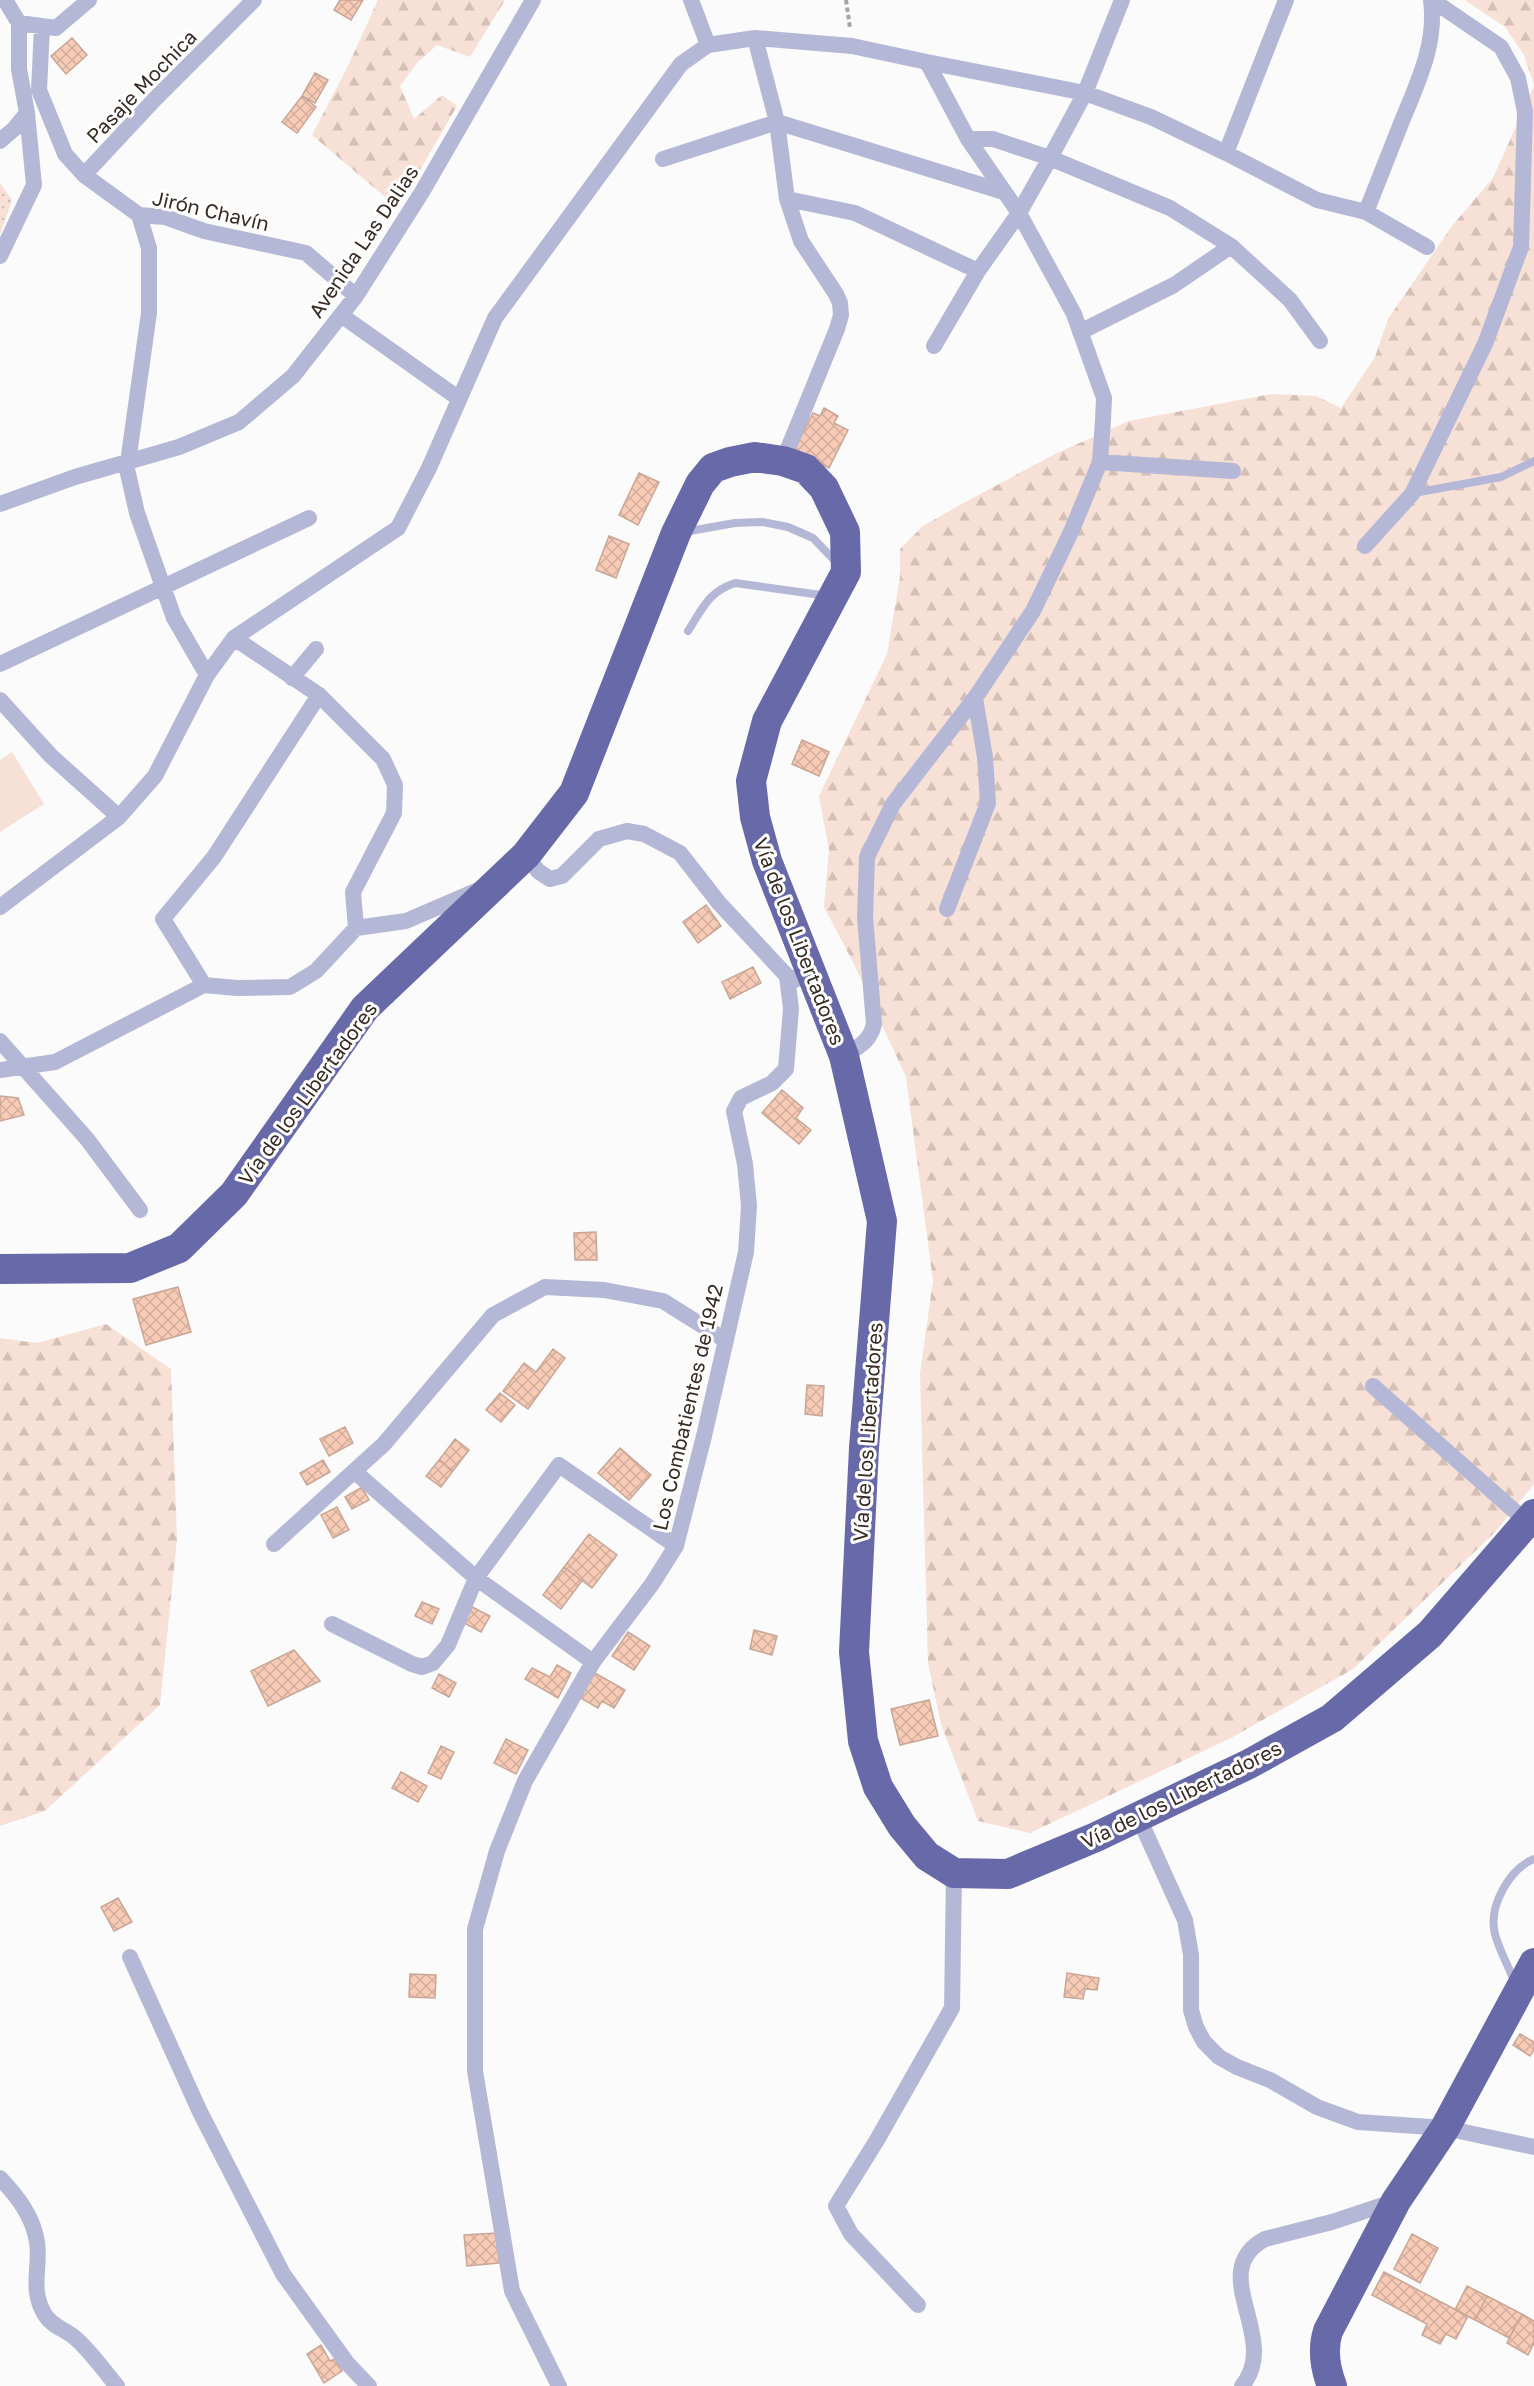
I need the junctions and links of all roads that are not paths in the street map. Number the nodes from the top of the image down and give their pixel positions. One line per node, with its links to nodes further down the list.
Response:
1 (5, 0): 9 (street)
2 (89, 0): 10 (street)
3 (254, 0): 22 (street, Pasaje Mochica)
4 (533, 0): 32 (street, Avenida Las Dalias)
5 (691, 0): 12 (street)
6 (1122, 0): 14 (street)
7 (1286, 0): 19 (street)
8 (1431, 0): 25 (street); 43 (street)
9 (19, 23): 10 (street); 15 (street)
10 (42, 27): 22 (street, Jirón Chavín)
11 (755, 38): 12 (street); 13 (street); 16 (street)
12 (708, 45): 37 (street)
13 (927, 62): 14 (street); 17 (street)
14 (1085, 93): 19 (street); 20 (street)
15 (27, 113): 18 (street); 30 (street)
16 (777, 122): 21 (street); 23 (street); 24 (street)
17 (968, 139): 20 (street); 23 (street)
18 (0, 141)
19 (1226, 153): 25 (street)
20 (1050, 158): 26 (street); 28 (street)
21 (663, 159)
22 (84, 175): 27 (street, Jirón Chavín)
23 (1004, 192): 26 (street)
24 (787, 199): 31 (street); 39 (street)
25 (1366, 212): 29 (street)
26 (1019, 213): 31 (street); 34 (street)
27 (139, 215): 32 (street, Jirón Chavín); 38 (street)
28 (1231, 246): 34 (street); 35 (street)
29 (1427, 247)
30 (0, 256)
31 (978, 272): 36 (street)
32 (356, 296): 33 (street, Avenida Las Dalias)
33 (341, 315): 37 (street); 38 (street, Avenida Las Dalias)
34 (1080, 332): 41 (street)
35 (1320, 341)
36 (934, 346)
37 (458, 398): 51 (street)
38 (128, 460): 44 (street, Avenida Las Dalias); 49 (street)
39 (783, 461): 46 (highway, Vía de los Libertadores); 48 (highway, Vía de los Libertadores)
40 (1534, 461): 43 (lane)
41 (1100, 462): 42 (street); 57 (street)
42 (1233, 471)
43 (1412, 494): 47 (street)
44 (0, 504)
45 (309, 518): 49 (street)
46 (676, 533): 48 (lane); 60 (highway, Vía de los Libertadores)
47 (1365, 546)
48 (839, 584): 50 (lane); 67 (highway, Vía de los Libertadores)
49 (164, 588): 53 (street); 54 (street)
50 (688, 631)
51 (234, 638): 54 (street); 55 (street)
52 (316, 648): 55 (street)
53 (0, 664)
54 (207, 675): 59 (street)
55 (292, 678): 56 (street)
56 (319, 695): 64 (street); 66 (street)
57 (975, 698): 63 (street); 69 (street)
58 (0, 700): 59 (street)
59 (119, 817): 62 (street)
60 (526, 855): 61 (highway, Vía de los Libertadores); 65 (street)
61 (495, 882): 64 (street); 73 (highway, Vía de los Libertadores)
62 (0, 907)
63 (947, 909)
64 (356, 928): 66 (street)
65 (787, 976): 67 (street); 74 (street, Los Combatientes de 1942)
66 (204, 985): 70 (street)
67 (818, 990): 69 (highway, Vía de los Libertadores)
68 (0, 1041): 70 (street)
69 (843, 1056): 85 (highway, Vía de los Libertadores)
70 (25, 1068): 71 (street); 72 (street)
71 (0, 1070)
72 (140, 1210)
73 (0, 1269)
74 (725, 1340): 76 (street); 79 (street, Los Combatientes de 1942)
75 (1373, 1386): 77 (street)
76 (354, 1471): 78 (street); 80 (street)
77 (1531, 1518): 83 (highway, Vía de los Libertadores)
78 (274, 1544)
79 (676, 1546): 80 (street); 82 (street, Los Combatientes de 1942)
80 (476, 1578): 81 (street); 82 (street)
81 (332, 1624)
82 (593, 1662): 96 (street, Los Combatientes de 1942)
83 (1138, 1816): 85 (highway, Vía de los Libertadores); 89 (street)
84 (1534, 1859): 88 (lane)
85 (954, 1874): 93 (street)
86 (129, 1957): 95 (street)
87 (1534, 1963): 88 (highway)
88 (1519, 1991): 89 (highway)
89 (1444, 2128): 90 (street); 92 (highway)
90 (1534, 2147)
91 (0, 2178): 94 (street)
92 (1396, 2201): 97 (street); 98 (highway)
93 (918, 2305)
94 (117, 2386)
95 (369, 2386)
96 (559, 2386)
97 (1242, 2386)
98 (1332, 2386)

